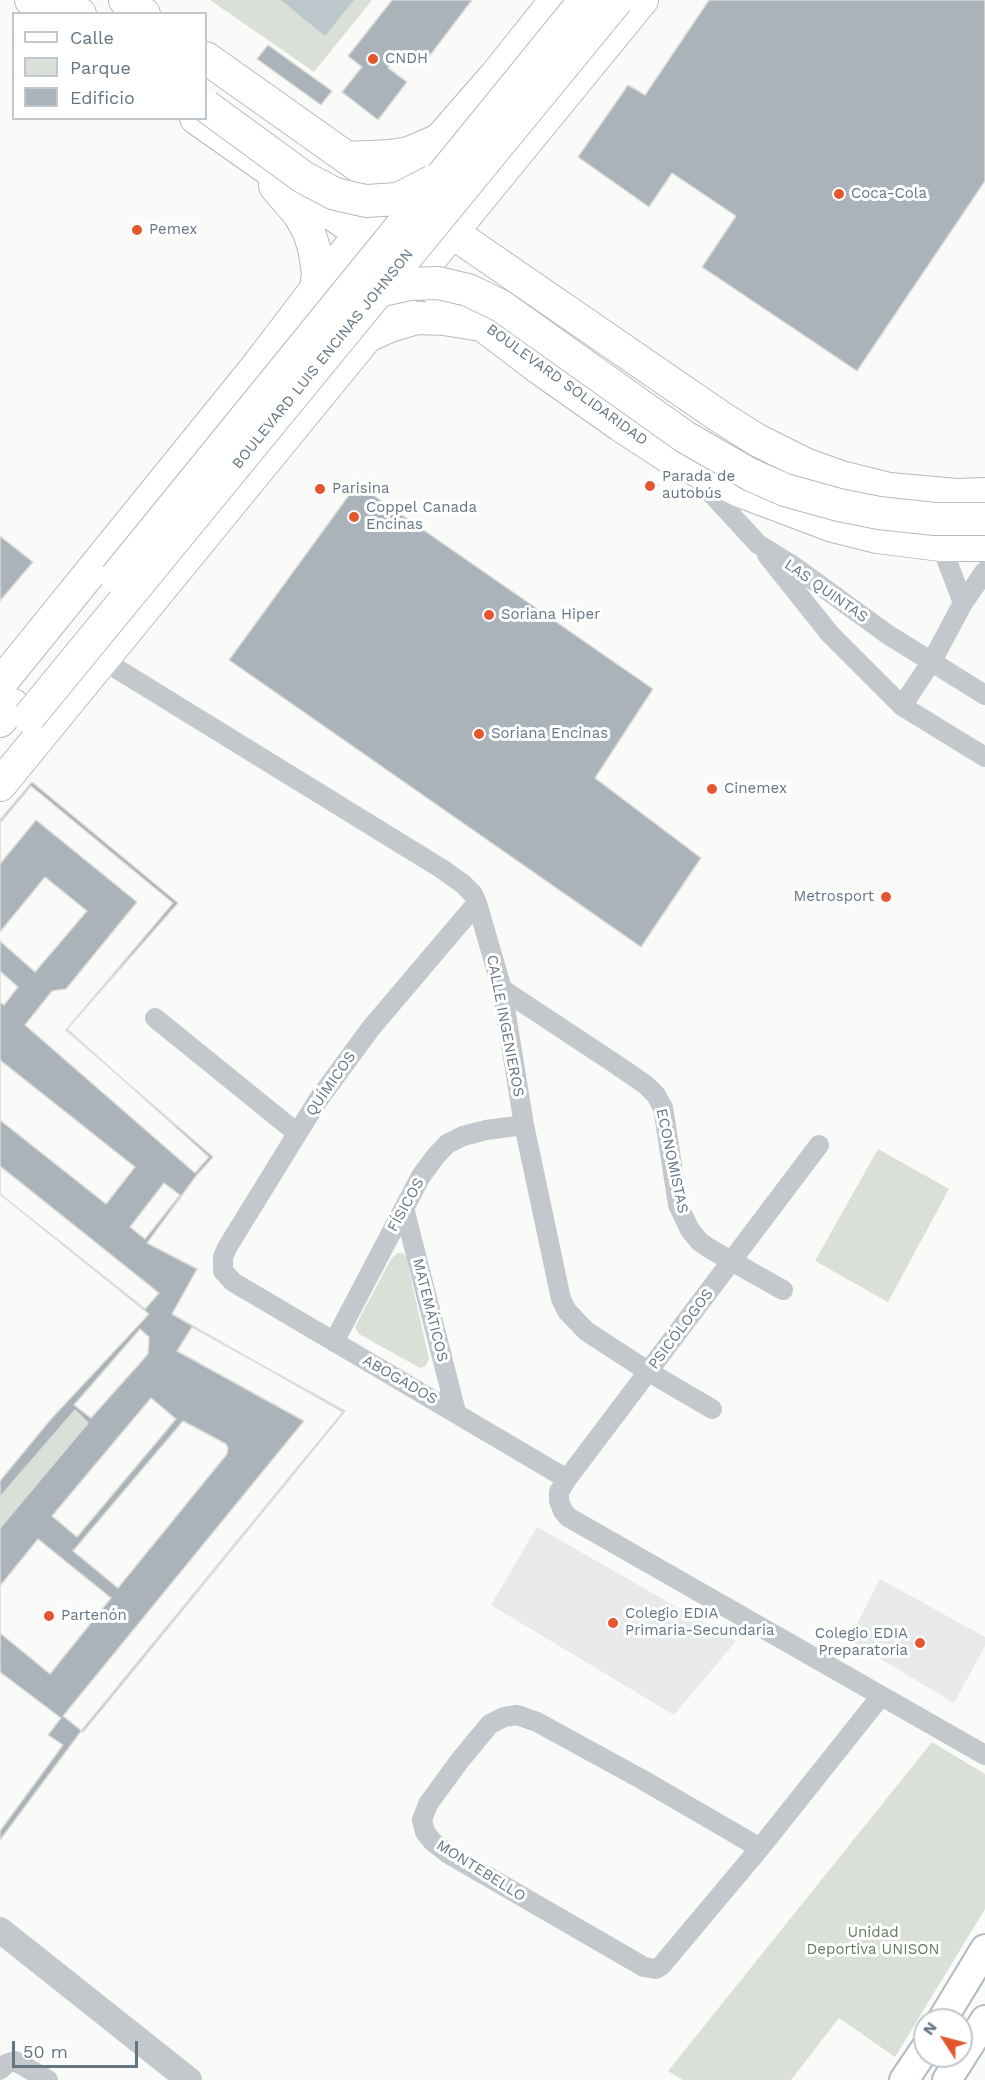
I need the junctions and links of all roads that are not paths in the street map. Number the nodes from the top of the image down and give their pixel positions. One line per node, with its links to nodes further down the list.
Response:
1 (31, 0): 8 (main road)
2 (61, 0): 9 (main road)
3 (125, 0): 10 (main road)
4 (556, 0): 15 (main road)
5 (585, 0): 28 (main road, BOULEVARD LUIS ENCINAS JOHNSON, bridge)
6 (617, 0): 12 (main road, BOULEVARD LUIS ENCINAS JOHNSON, bridge)
7 (642, 0): 18 (main road)
8 (46, 12)
9 (77, 12)
10 (141, 12)
11 (207, 59): 17 (main road)
12 (547, 86): 13 (main road, bridge); 42 (main road, BOULEVARD LUIS ENCINAS JOHNSON, bridge)
13 (207, 107)
14 (199, 120): 16 (main road, BOULEVARD SOLIDARIDAD)
15 (440, 139): 17 (main road); 19 (main road)
16 (246, 154): 21 (main road, BOULEVARD SOLIDARIDAD); 24 (main road)
17 (347, 158): 19 (main road)
18 (495, 181): 20 (main road); 22 (main road)
19 (394, 191): 20 (main road); 21 (main road)
20 (453, 232): 22 (main road); 23 (main road)
21 (360, 234): 23 (main road, BOULEVARD SOLIDARIDAD); 24 (main road)
22 (496, 262): 27 (main road)
23 (418, 276): 25 (main road, BOULEVARD SOLIDARIDAD); 26 (main road)
24 (316, 289): 42 (main road)
25 (487, 326): 26 (main road); 29 (main road, BOULEVARD SOLIDARIDAD)
26 (366, 337): 38 (main road)
27 (626, 351): 29 (main road); 31 (main road)
28 (263, 394): 32 (main road, bridge); 42 (main road, BOULEVARD LUIS ENCINAS JOHNSON, bridge)
29 (590, 404): 30 (main road, BOULEVARD SOLIDARIDAD)
30 (685, 465): 33 (street, LAS QUINTAS); 34 (main road, BOULEVARD SOLIDARIDAD)
31 (985, 494)
32 (985, 519)
33 (758, 544): 39 (street, LAS QUINTAS); 41 (street)
34 (940, 545): 35 (main road, BOULEVARD SOLIDARIDAD); 37 (street)
35 (985, 545)
36 (985, 571): 37 (street)
37 (963, 603): 39 (street)
38 (101, 659): 45 (main road); 46 (street, CALLE INGENIEROS)
39 (932, 661): 40 (street, LAS QUINTAS); 41 (street)
40 (985, 695)
41 (903, 706): 44 (street)
42 (11, 707): 43 (main road)
43 (0, 753)
44 (985, 757)
45 (0, 785)
46 (477, 903): 47 (street, CALLE INGENIEROS); 50 (street, QUÍMICOS)
47 (502, 989): 49 (street, CALLE INGENIEROS); 53 (street, ECONOMISTAS)
48 (155, 1018): 50 (street)
49 (524, 1125): 52 (street, FÍSICOS); 57 (street, CALLE INGENIEROS)
50 (297, 1133): 54 (street, QUÍMICOS)
51 (819, 1145): 53 (street, PSICÓLOGOS)
52 (404, 1208): 56 (street, FÍSICOS); 59 (street, MATEMÁTICOS)
53 (732, 1262): 55 (street, ECONOMISTAS); 57 (street, PSICÓLOGOS)
54 (233, 1282): 56 (street, ABOGADOS)
55 (783, 1290)
56 (334, 1342): 59 (street, ABOGADOS)
57 (649, 1372): 58 (street, CALLE INGENIEROS); 60 (street, PSICÓLOGOS)
58 (712, 1409)
59 (456, 1412): 60 (street, ABOGADOS)
60 (567, 1479): 61 (street, PSICÓLOGOS)
61 (881, 1696): 62 (street); 63 (street, MONTEBELLO)
62 (985, 1755)
63 (760, 1848): 63 (street, MONTEBELLO)
64 (0, 1930): 71 (street)
65 (985, 1949): 66 (main road)
66 (949, 2008)
67 (985, 2020): 73 (main road)
68 (913, 2067): 72 (main road)
69 (0, 2070): 70 (street)
70 (48, 2080)
71 (189, 2080)
72 (904, 2080)
73 (947, 2080)

